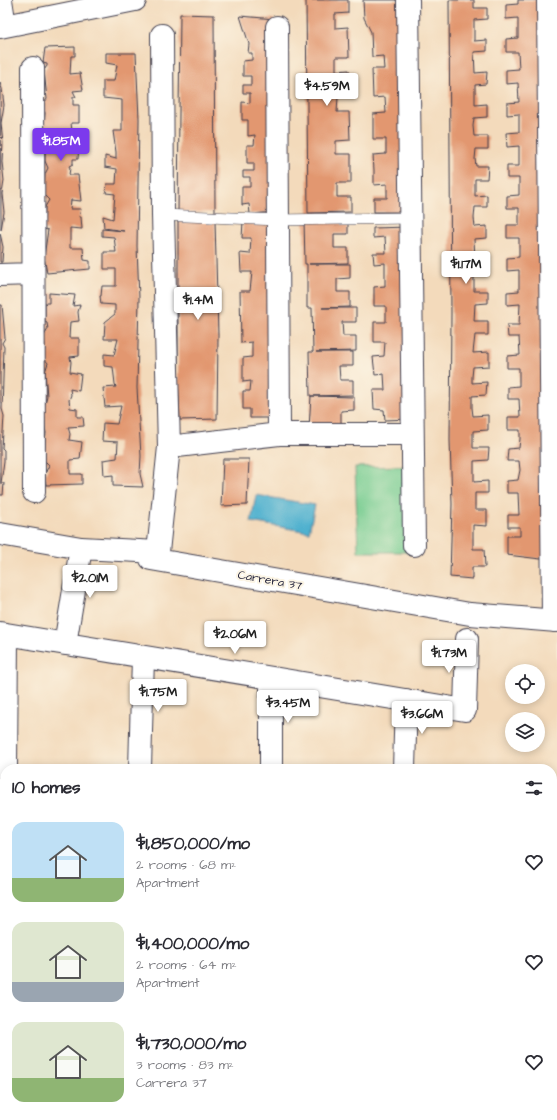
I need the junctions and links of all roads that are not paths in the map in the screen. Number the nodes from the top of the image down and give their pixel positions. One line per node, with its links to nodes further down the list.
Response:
1 (2, 0): 5 (street)
2 (135, 0): 5 (street)
3 (408, 0): 10 (street)
4 (548, 0): 14 (street)
5 (2, 26)
6 (277, 27): 11 (street)
7 (162, 35): 9 (street)
8 (33, 68): 12 (street)
9 (163, 215): 11 (lane); 17 (street)
10 (410, 218): 11 (lane); 16 (street)
11 (278, 220): 15 (street)
12 (33, 274): 13 (street); 18 (street)
13 (0, 275)
14 (554, 404): 23 (street)
15 (279, 434): 16 (street); 17 (street)
16 (412, 434): 20 (street)
17 (169, 446): 22 (street)
18 (34, 492)
19 (0, 534): 21 (street)
20 (414, 545)
21 (81, 548): 22 (street); 26 (street)
22 (158, 552): 23 (street, Carrera 37)
23 (555, 621)
24 (4, 634): 26 (street); 30 (street)
25 (467, 639): 29 (street)
26 (65, 644): 27 (street)
27 (142, 657): 28 (street); 31 (street)
28 (271, 678): 29 (street); 32 (street)
29 (406, 700): 33 (street)
30 (6, 764)
31 (140, 764)
32 (271, 764)
33 (404, 764)

